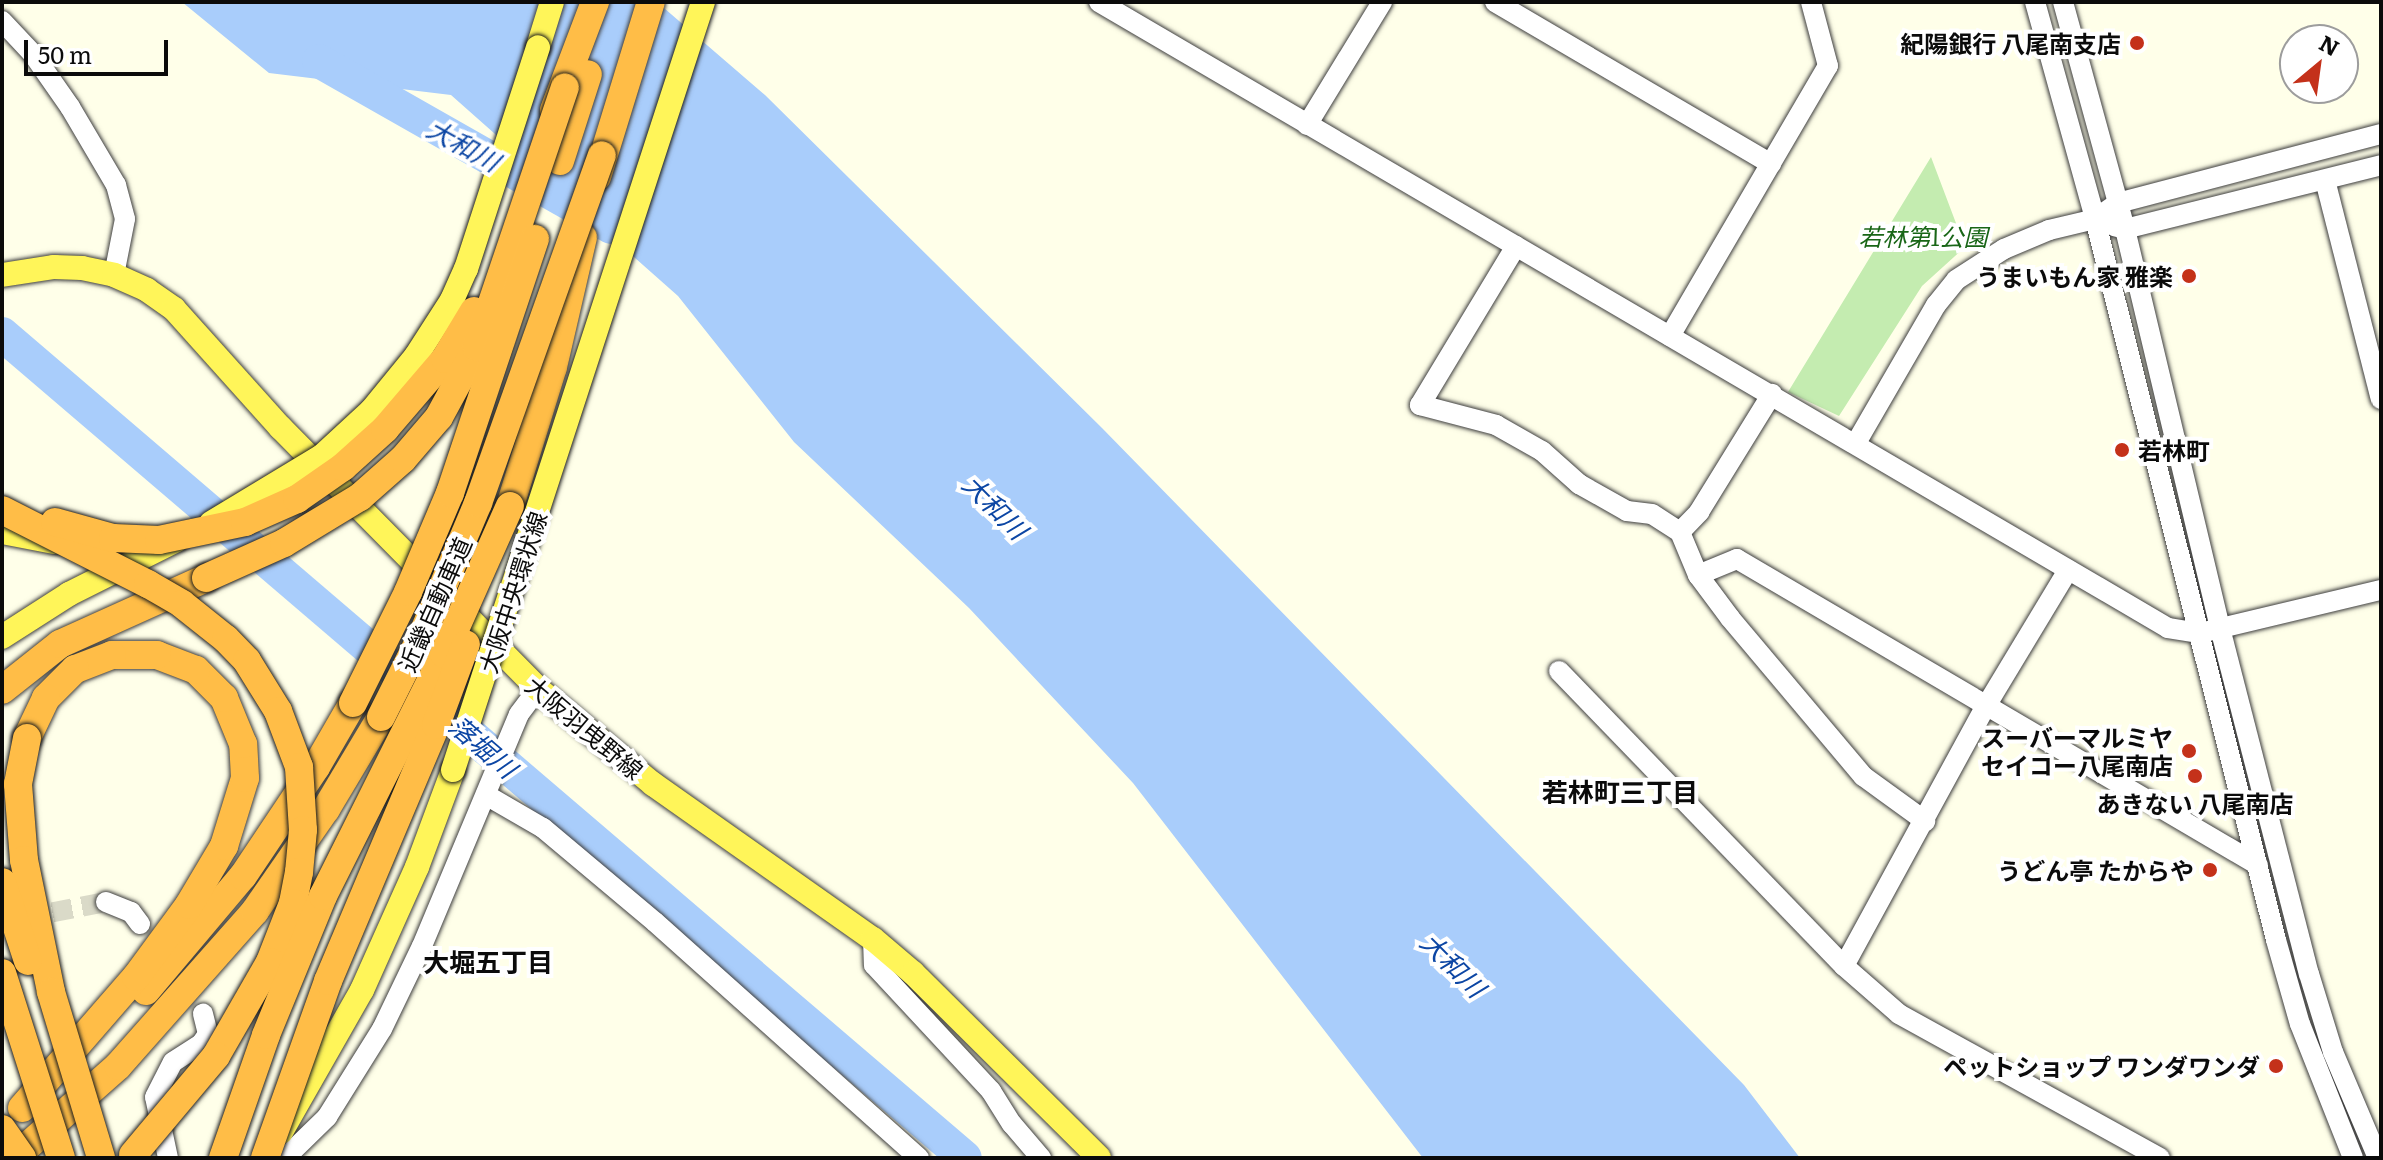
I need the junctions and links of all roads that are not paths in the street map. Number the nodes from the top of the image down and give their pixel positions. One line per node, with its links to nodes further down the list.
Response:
1 (552, 2): 33 (main road, bridge)
2 (595, 2): 13 (highway)
3 (611, 2): 55 (highway, 近畿自動車道, bridge)
4 (651, 2): 16 (highway, 近畿自動車道)
5 (703, 2): 64 (main road, 大阪中央環状線, bridge)
6 (1099, 2): 14 (street)
7 (1382, 2): 14 (street)
8 (1495, 2): 17 (street)
9 (1811, 2): 17 (street)
10 (2035, 2): 21 (street)
11 (2063, 2): 20 (street)
12 (2, 21): 25 (street)
13 (565, 87): 30 (highway, bridge); 43 (highway, bridge)
14 (1307, 125): 23 (street)
15 (2381, 134): 20 (street)
16 (602, 155): 31 (highway, bridge); 55 (highway, 近畿自動車道, bridge)
17 (1771, 164): 26 (street)
18 (2381, 165): 19 (street)
19 (2325, 180): 22 (street); 27 (street)
20 (2118, 203): 21 (street); 22 (street)
21 (2095, 219): 22 (street); 29 (street); 39 (street)
22 (2125, 229): 39 (street)
23 (1516, 246): 26 (street); 35 (street)
24 (2, 275): 25 (main road, 大阪羽曳野線)
25 (114, 275): 42 (main road, 大阪羽曳野線)
26 (1670, 336): 28 (street)
27 (2380, 390)
28 (1772, 394): 29 (street); 35 (street)
29 (1856, 443): 36 (street)
30 (2, 503)
31 (510, 506): 63 (highway, bridge); 64 (highway, bridge)
32 (2, 510): 56 (highway, bridge)
33 (211, 523): 34 (main road); 40 (main road)
34 (2, 532)
35 (1680, 532): 37 (street)
36 (2068, 570): 39 (street); 44 (street)
37 (1698, 575): 44 (street); 46 (street)
38 (2381, 590): 39 (street)
39 (2210, 630): 47 (street); 71 (street)
40 (2, 637)
41 (1559, 671): 52 (street)
42 (538, 689): 45 (street); 51 (main road, 大阪羽曳野線)
43 (2, 690)
44 (1986, 706): 46 (street); 47 (street)
45 (489, 787): 65 (street); 66 (street)
46 (1925, 821): 52 (street)
47 (2258, 865): 70 (street)
48 (2, 882): 55 (highway, bridge)
49 (106, 902): 50 (street)
50 (140, 924)
51 (873, 939): 67 (street); 68 (main road, 大阪羽曳野線)
52 (1844, 966): 69 (street)
53 (2, 973): 55 (highway, bridge)
54 (203, 1014): 62 (street)
55 (36, 1109): 57 (highway); 58 (highway, bridge); 59 (highway, bridge); 60 (highway); 61 (highway, bridge)
56 (132, 1157)
57 (14, 1158)
58 (22, 1158)
59 (61, 1158)
60 (92, 1158)
61 (101, 1158)
62 (168, 1158)
63 (223, 1158)
64 (264, 1158)
65 (285, 1158)
66 (919, 1158)
67 (1041, 1158)
68 (1099, 1158)
69 (2160, 1158)
70 (2353, 1158)
71 (2378, 1158)

